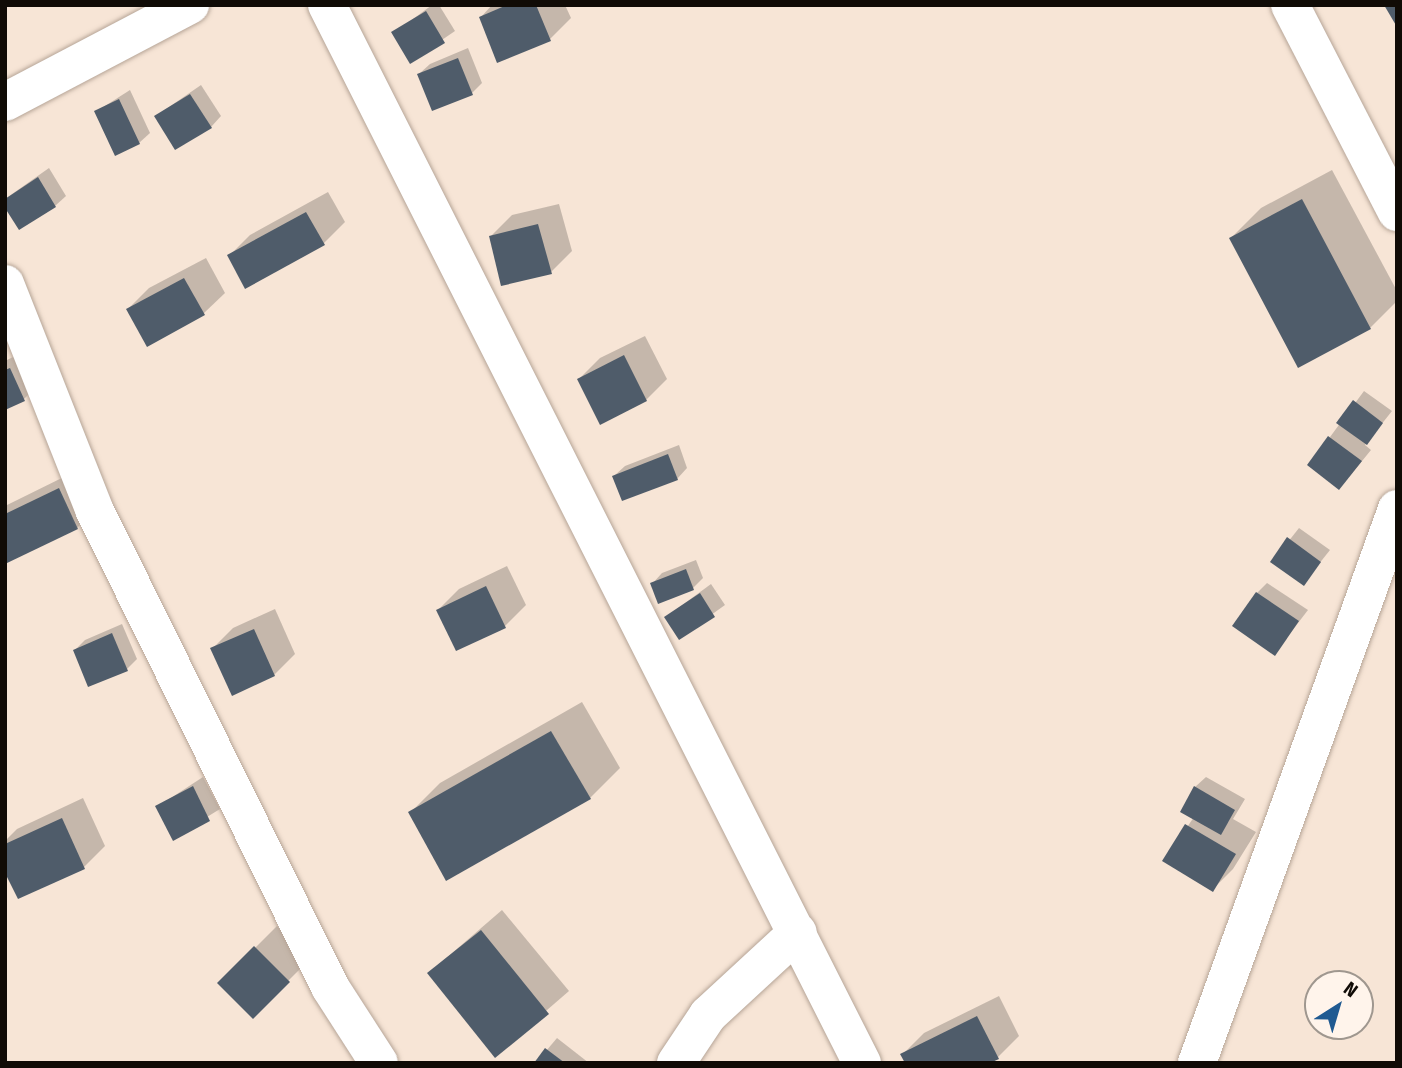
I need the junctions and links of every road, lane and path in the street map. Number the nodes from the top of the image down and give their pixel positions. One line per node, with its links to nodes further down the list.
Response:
1 (190, 5): 4 (street)
2 (327, 5): 8 (street)
3 (1290, 5): 5 (street)
4 (5, 102)
5 (1397, 212)
6 (5, 284): 9 (street)
7 (1397, 509): 12 (street)
8 (798, 932): 10 (street); 11 (street)
9 (379, 1063)
10 (676, 1063)
11 (862, 1063)
12 (1197, 1063)

